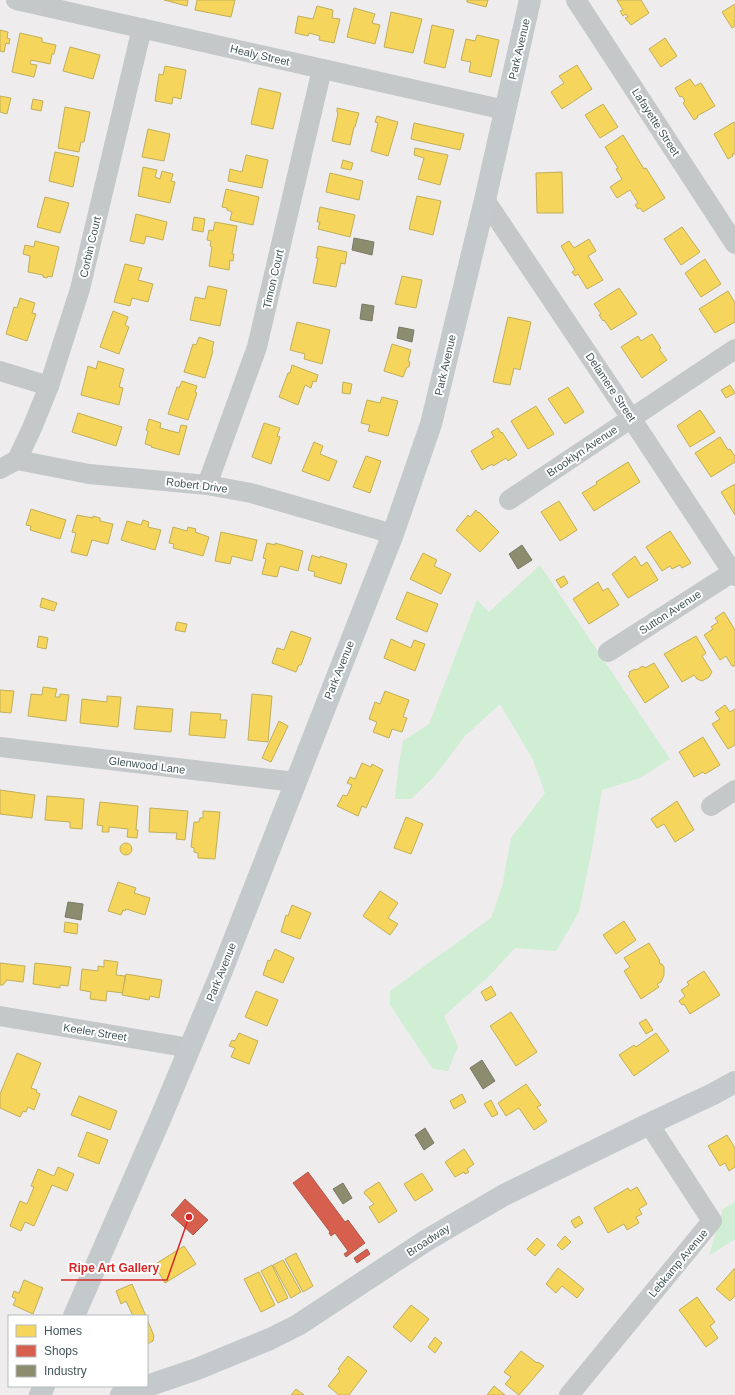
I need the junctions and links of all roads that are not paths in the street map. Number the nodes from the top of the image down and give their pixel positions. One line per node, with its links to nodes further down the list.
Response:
1 (16, 0): 4 (street, Healy Street)
2 (530, 0): 6 (main road, Park Avenue)
3 (576, 0): 8 (street, Lafayette Street)
4 (142, 28): 5 (street, Healy Street); 11 (street, Corbin Court)
5 (322, 69): 6 (street, Healy Street); 14 (street, Timon Court)
6 (505, 110): 7 (main road, Park Avenue)
7 (484, 200): 12 (street, Delamere Street); 16 (main road, Park Avenue)
8 (735, 244)
9 (735, 349): 12 (street, Brooklyn Avenue)
10 (0, 371): 11 (street)
11 (49, 386): 13 (street, Corbin Court)
12 (631, 418): 15 (street, Brooklyn Avenue); 17 (street, Delamere Street)
13 (8, 464): 14 (street, Robert Drive)
14 (207, 485): 16 (street, Robert Drive)
15 (510, 500)
16 (393, 534): 20 (main road, Park Avenue)
17 (734, 574): 18 (street, Sutton Avenue)
18 (608, 652)
19 (0, 747): 20 (street, Glenwood Lane)
20 (295, 782): 24 (main road, Park Avenue)
21 (735, 790): 22 (street)
22 (710, 806)
23 (0, 1016): 24 (street, Keeler Street)
24 (190, 1048): 27 (main road, Park Avenue)
25 (735, 1082): 26 (main road, Broadway)
26 (649, 1124): 28 (main road, Broadway); 31 (street, Lebkamp Avenue)
27 (74, 1315)
28 (148, 1386)
29 (145, 1387): 30 (main road, Broadway)
30 (120, 1395)
31 (569, 1395)

